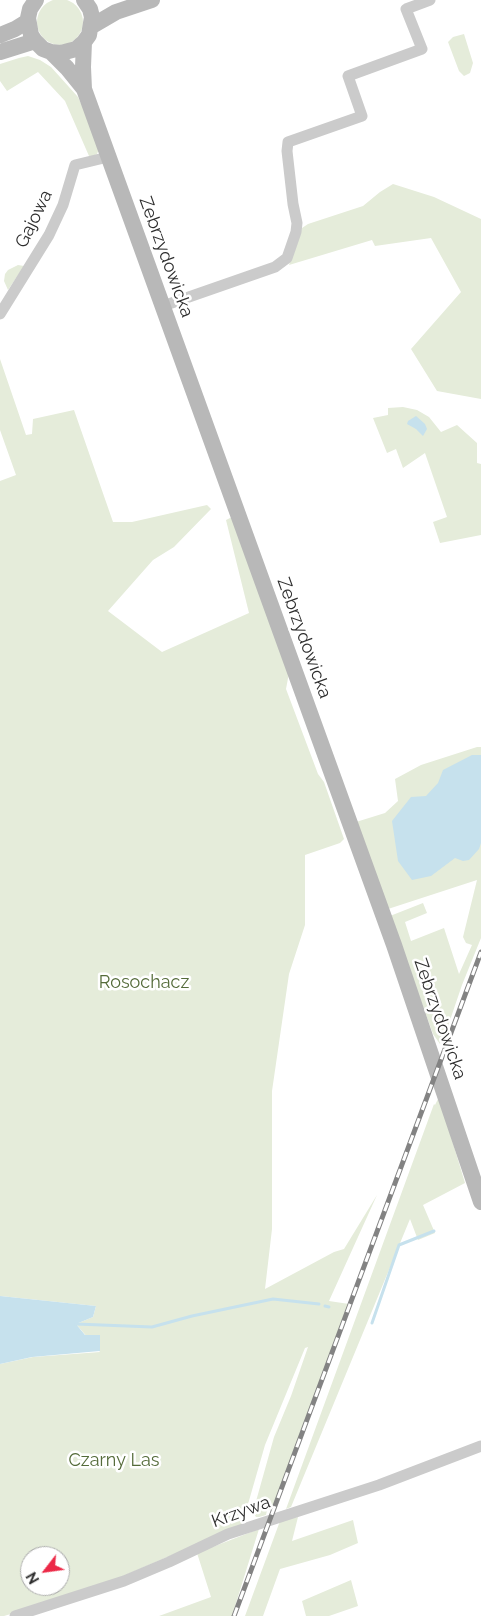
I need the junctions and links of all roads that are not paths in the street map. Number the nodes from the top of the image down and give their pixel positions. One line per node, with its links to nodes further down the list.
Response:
1 (36, 0): 5 (street)
2 (84, 0): 6 (street)
3 (152, 0): 6 (street)
4 (430, 0): 14 (street)
5 (28, 21): 7 (street); 8 (street)
6 (92, 26): 9 (street)
7 (0, 34)
8 (35, 41): 10 (street); 11 (street, Zebrzydowicka)
9 (84, 42): 11 (street); 12 (street, Zebrzydowicka)
10 (0, 52)
11 (51, 52): 12 (street, Zebrzydowicka)
12 (84, 89): 13 (street, Zebrzydowicka)
13 (108, 157): 14 (street, Zebrzydowicka); 15 (street, Gajowa)
14 (162, 306): 16 (street, Zebrzydowicka)
15 (0, 314)
16 (477, 1176): 17 (street, Zebrzydowicka)
17 (481, 1202)
18 (481, 1446): 19 (street, Krzywa)
19 (15, 1616)

